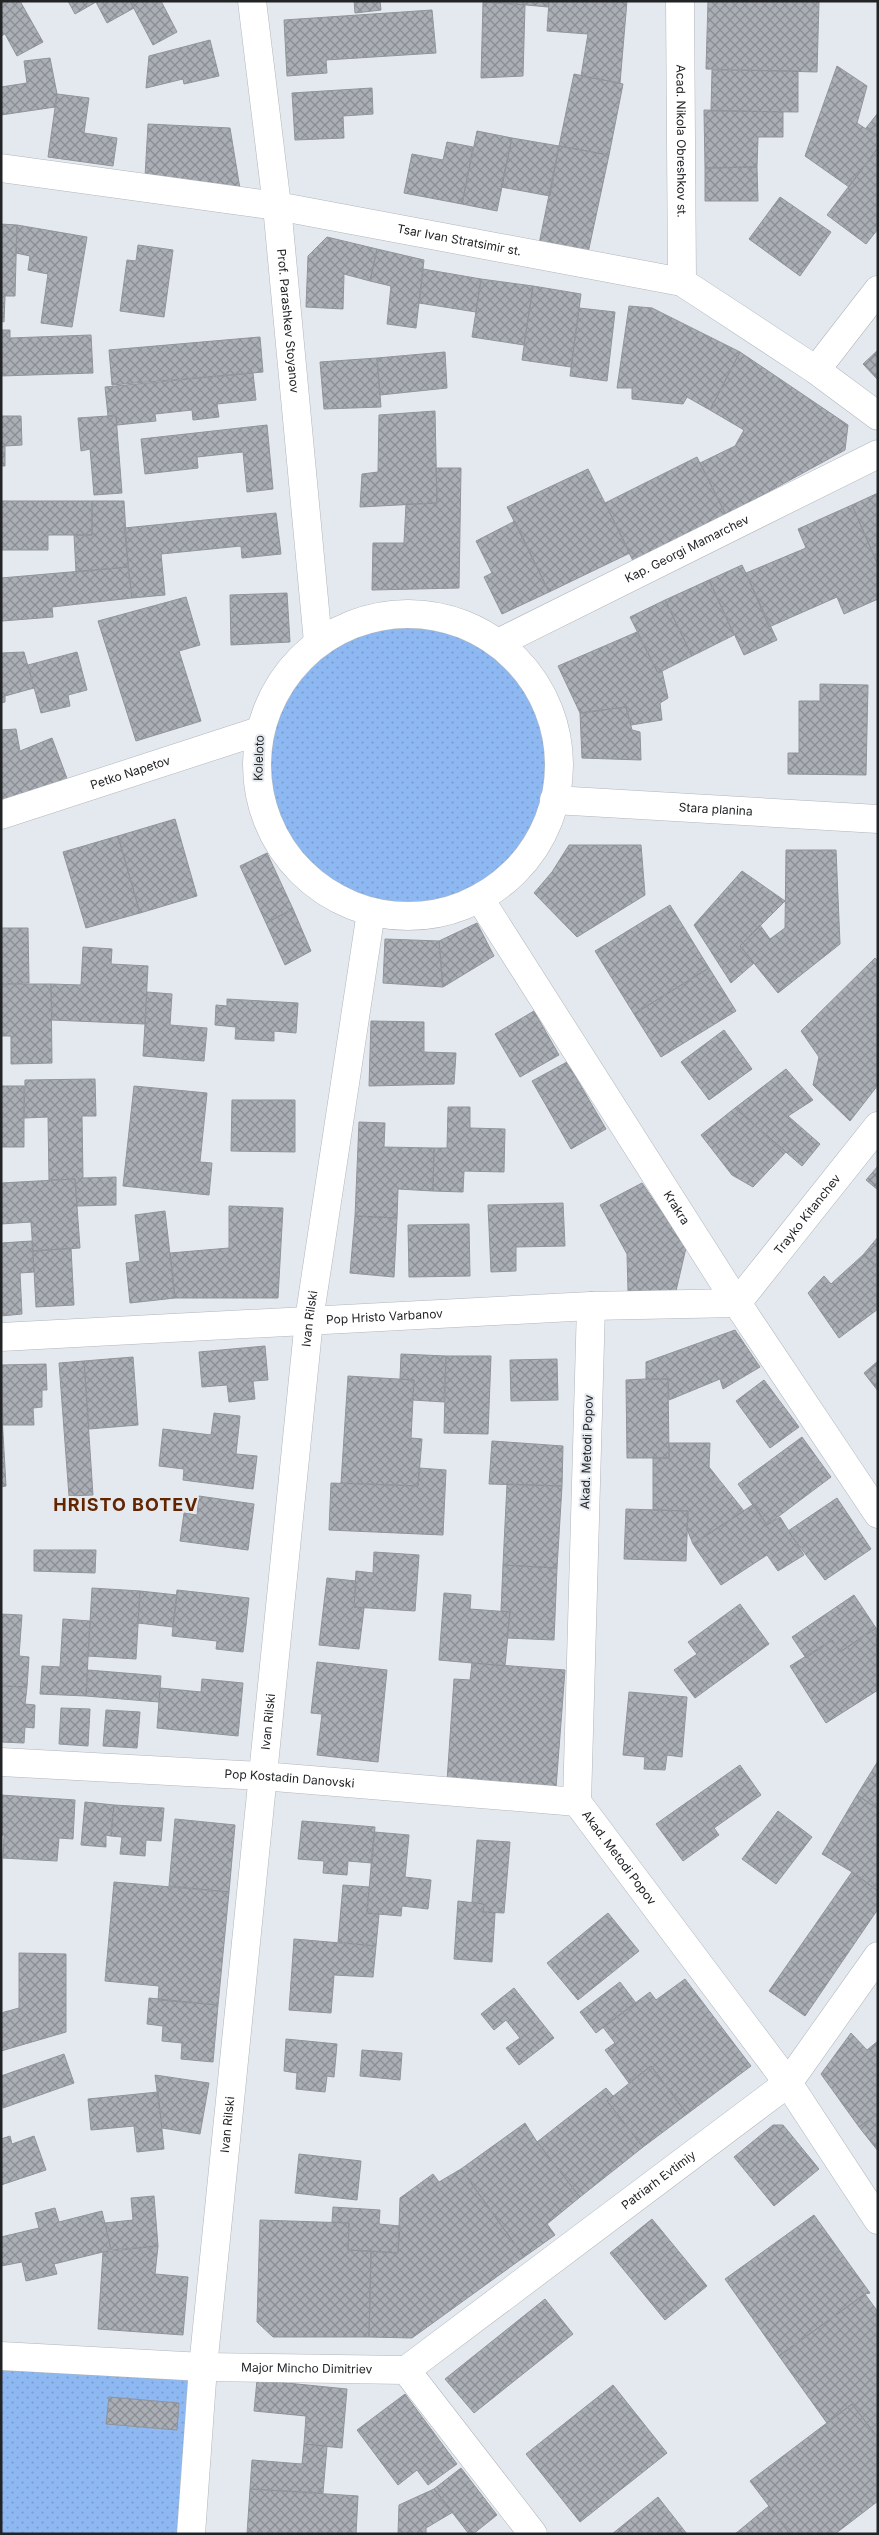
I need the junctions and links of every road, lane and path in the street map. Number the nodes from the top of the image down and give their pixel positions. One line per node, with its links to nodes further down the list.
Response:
1 (252, 1): 4 (street, Prof. Parashkev Stoyanov)
2 (680, 1): 5 (street, Acad. Nikola Obreshkov st.)
3 (1, 168): 4 (street, Tsar Ivan Stratsimir st.)
4 (277, 206): 5 (street, Tsar Ivan Stratsimir st.); 10 (street, Prof. Parashkev Stoyanov)
5 (682, 282): 7 (street, Tsar Ivan Stratsimir st.)
6 (878, 290): 7 (street)
7 (816, 370): 8 (street, Tsar Ivan Stratsimir st.)
8 (878, 416)
9 (878, 454): 11 (street, Kap. Georgi Mamarchev)
10 (318, 642): 11 (street, Koleloto); 12 (street, Koleloto)
11 (498, 643): 13 (street, Koleloto)
12 (259, 731): 14 (street, Petko Napetov); 17 (street, Koleloto)
13 (554, 800): 15 (street, Stara planina); 16 (street, Koleloto)
14 (1, 815)
15 (878, 819)
16 (480, 899): 17 (street, Koleloto); 19 (street, Krakra)
17 (371, 912): 21 (street, Ivan Rilski)
18 (878, 1126): 19 (street, Trayko Kitanchev)
19 (736, 1303): 20 (street, Pop Hristo Varbanov); 23 (street, Krakra)
20 (591, 1306): 21 (street, Pop Hristo Varbanov); 26 (street, Akad. Metodi Popov)
21 (309, 1320): 22 (street, Pop Hristo Varbanov); 25 (street, Ivan Rilski)
22 (1, 1337)
23 (878, 1514)
24 (1, 1762): 25 (street, Pop Kostadin Danovski)
25 (262, 1776): 26 (street, Pop Kostadin Danovski); 31 (street, Ivan Rilski)
26 (577, 1802): 28 (street, Akad. Metodi Popov)
27 (878, 1956): 28 (street, Patriarh Evtimiy)
28 (788, 2083): 29 (street, Akad. Metodi Popov); 32 (street, Patriarh Evtimiy)
29 (878, 2220)
30 (1, 2356): 31 (street, Major Mincho Dimitriev)
31 (203, 2367): 32 (street, Major Mincho Dimitriev); 33 (street, Ivan Rilski)
32 (406, 2370): 34 (street)
33 (191, 2534)
34 (533, 2534)

